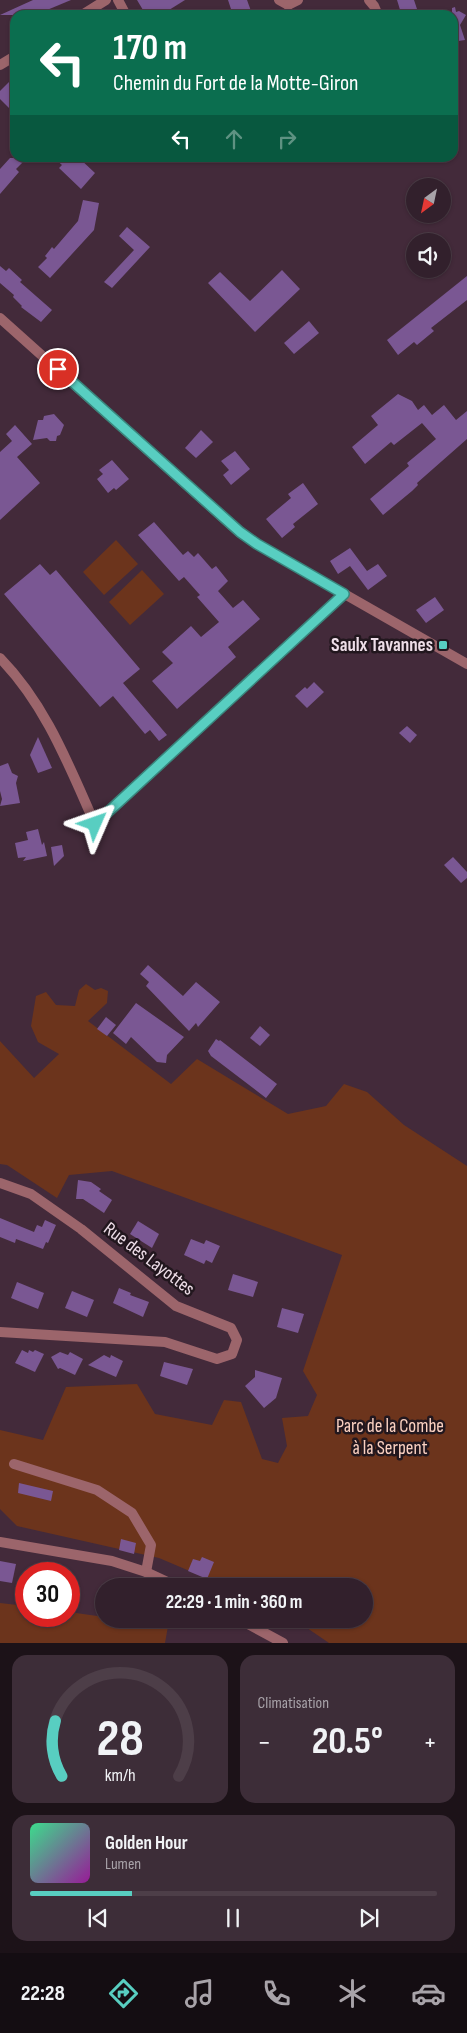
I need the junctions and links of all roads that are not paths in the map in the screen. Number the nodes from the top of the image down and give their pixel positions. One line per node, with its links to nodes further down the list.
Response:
1 (106, 0): 4 (street)
2 (279, 0): 3 (street)
3 (291, 7)
4 (90, 10)
5 (0, 318): 6 (street)
6 (344, 594): 7 (street); 8 (street)
7 (0, 658)
8 (467, 664)
9 (0, 1184): 10 (street, Rue des Layottes)
10 (0, 1332)
11 (14, 1464): 13 (street)
12 (0, 1542): 13 (street)
13 (146, 1572): 14 (street)
14 (159, 1578)
15 (255, 1628): 16 (street)
16 (283, 1643)

